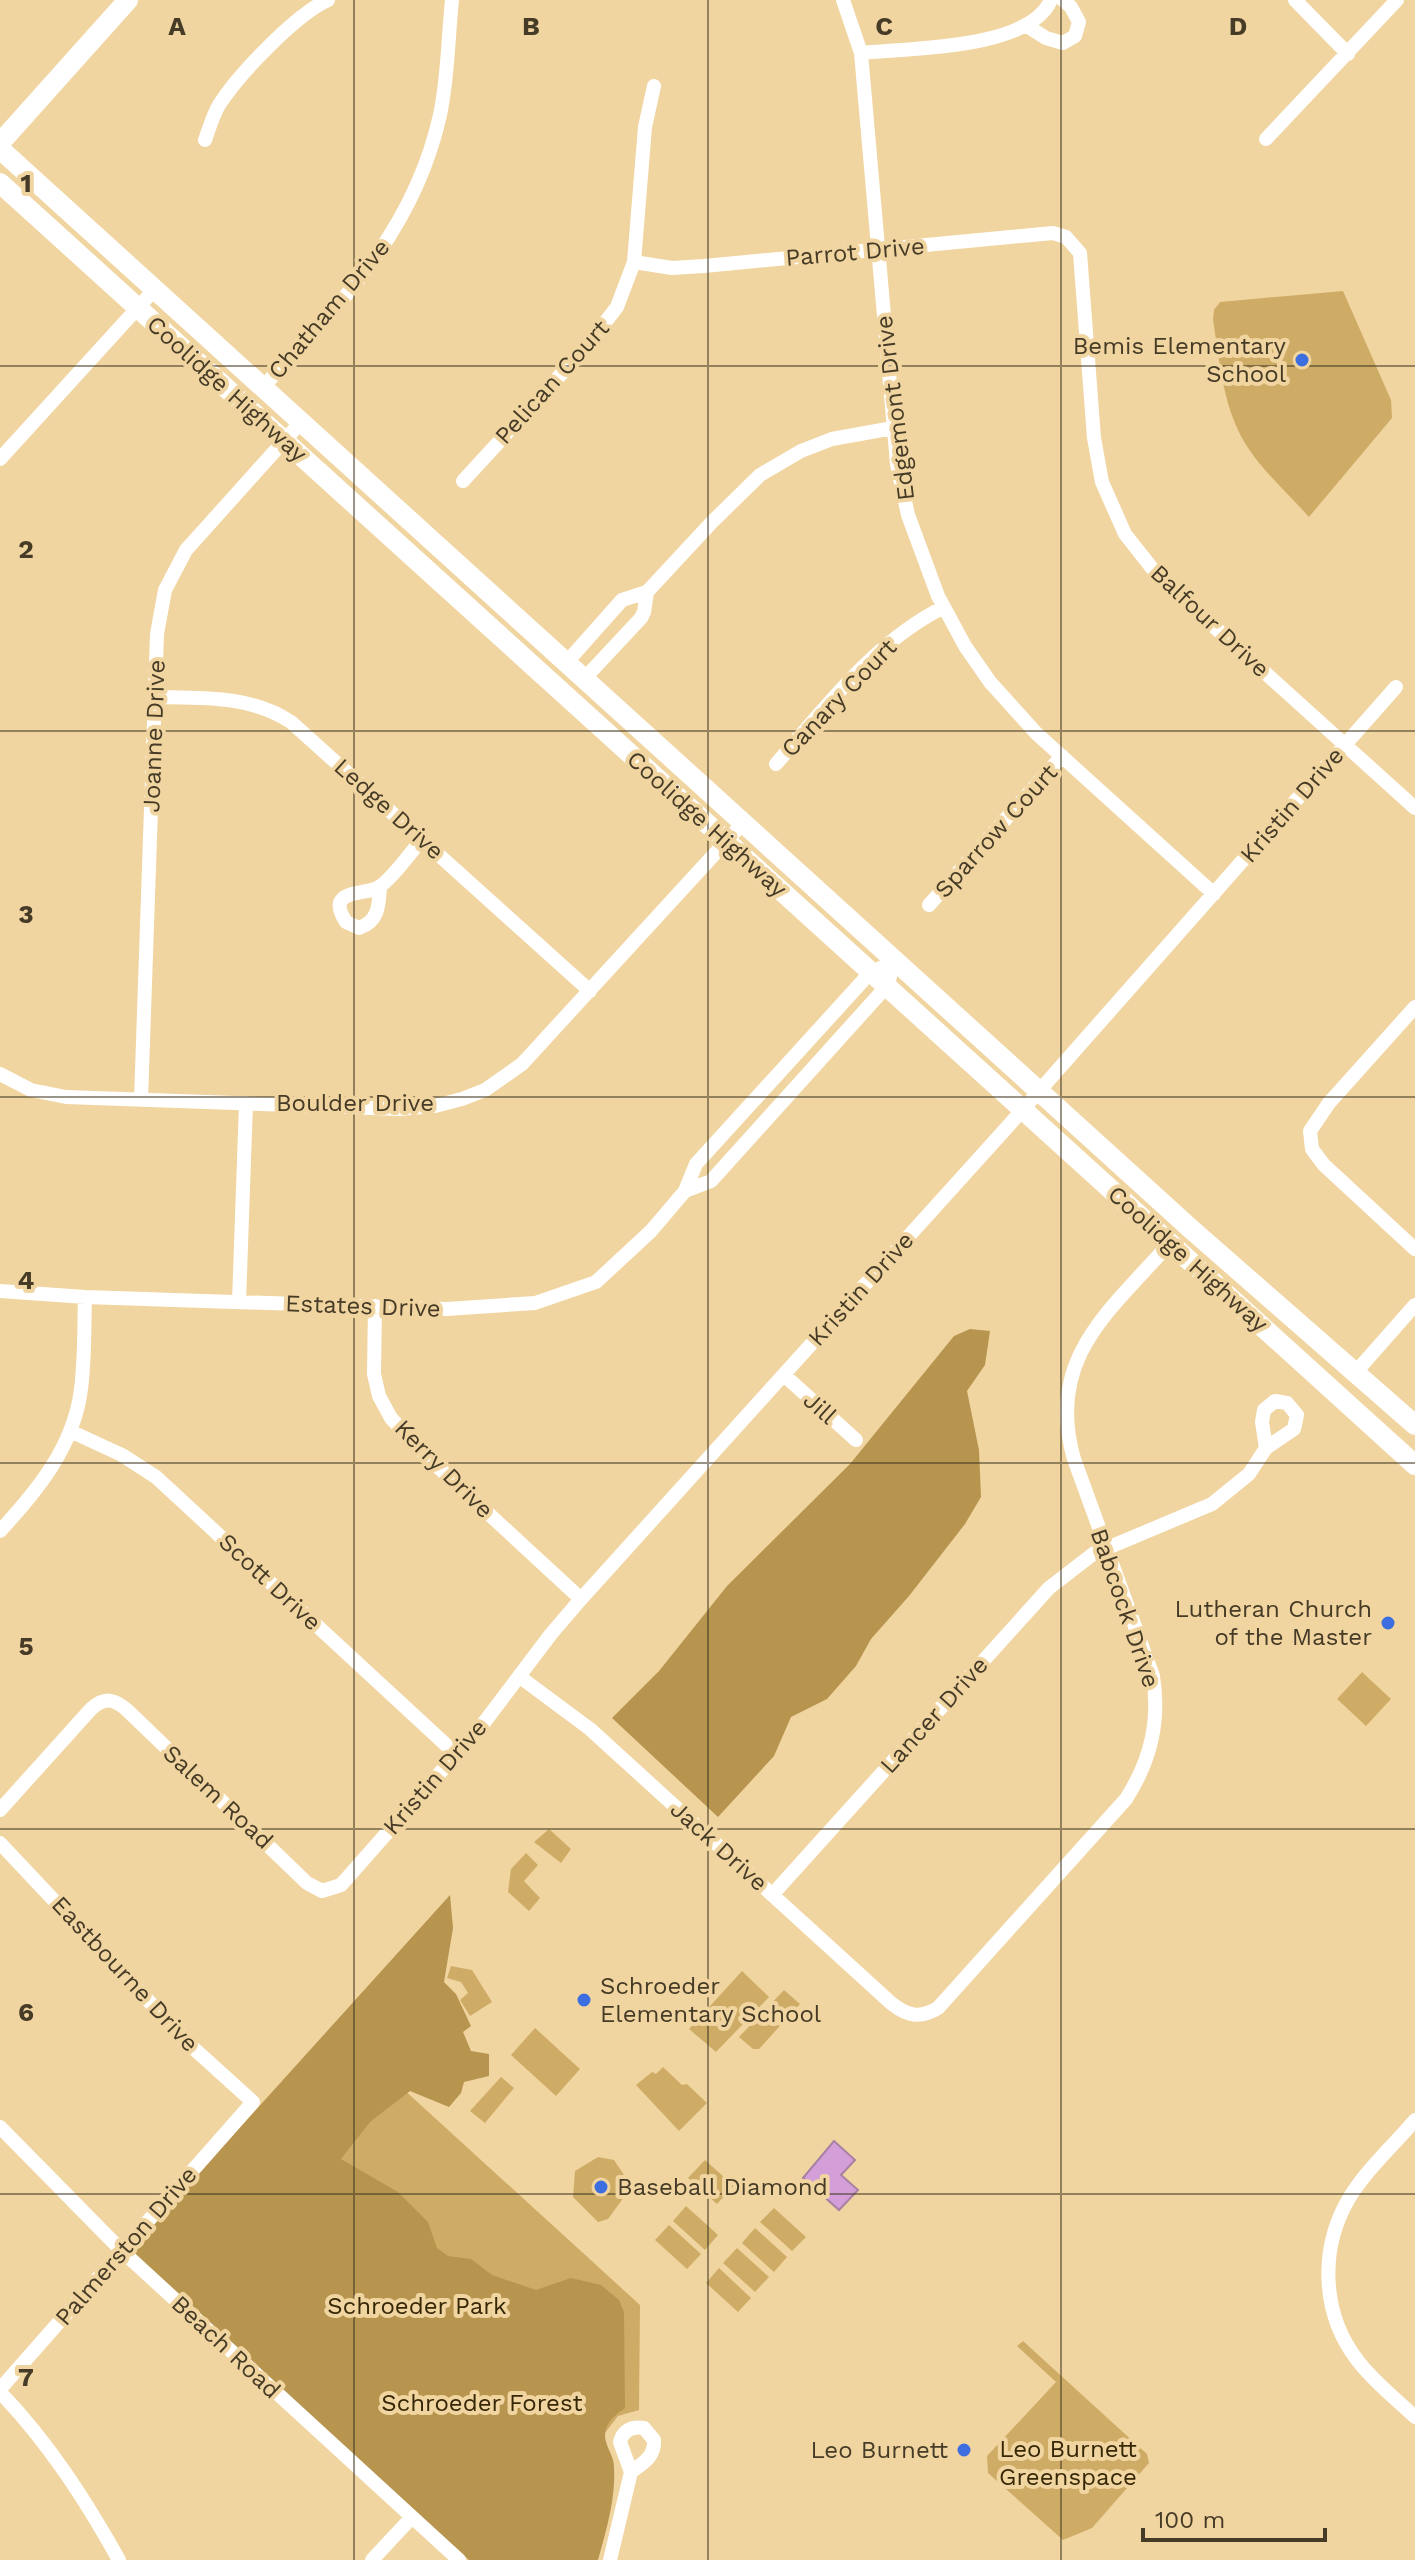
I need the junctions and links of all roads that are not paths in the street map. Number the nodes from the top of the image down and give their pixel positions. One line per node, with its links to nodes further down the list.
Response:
1 (128, 0): 15 (main road)
2 (328, 0): 14 (street)
3 (452, 0): 23 (street, Chatham Drive)
4 (843, 0): 10 (street, Edgemont Drive)
5 (1051, 0): 9 (street)
6 (1063, 0): 9 (street)
7 (1295, 0): 11 (street)
8 (1397, 0): 11 (street)
9 (1027, 26): 10 (street)
10 (861, 53): 19 (street, Edgemont Drive)
11 (1348, 54): 13 (street)
12 (654, 86): 20 (street, Pelican Court)
13 (1266, 139)
14 (205, 140)
15 (0, 143)
16 (0, 149): 21 (main road, Coolidge Highway)
17 (0, 183): 22 (main road, Coolidge Highway)
18 (1074, 243): 19 (street, Parrot Drive); 35 (street, Balfour Drive)
19 (878, 250): 20 (street, Parrot Drive); 25 (street, Edgemont Drive)
20 (634, 262): 28 (street, Pelican Court)
21 (154, 290): 22 (street); 23 (main road, Coolidge Highway)
22 (137, 308): 26 (main road, Coolidge Highway); 27 (street)
23 (262, 388): 24 (main road, Coolidge Highway)
24 (301, 422): 26 (street, Joanne Drive); 31 (main road, Coolidge Highway)
25 (893, 428): 29 (street); 30 (street, Edgemont Drive)
26 (284, 441): 34 (street, Joanne Drive); 41 (main road, Coolidge Highway)
27 (0, 459)
28 (463, 481)
29 (647, 592): 31 (street); 32 (street)
30 (944, 607): 36 (street, Edgemont Drive); 37 (street, Canary Court)
31 (566, 663): 32 (main road, Coolidge Highway)
32 (584, 679): 39 (main road, Coolidge Highway)
33 (1396, 687): 35 (street, Kristin Drive)
34 (155, 697): 40 (street, Ledge Drive); 52 (street, Joanne Drive)
35 (1345, 745): 38 (street, Balfour Drive); 43 (street, Kristin Drive)
36 (1062, 756): 43 (street, Edgemont Drive); 44 (street, Sparrow Court)
37 (776, 764)
38 (1415, 808)
39 (743, 823): 41 (street, Boulder Drive); 45 (main road, Coolidge Highway)
40 (422, 839): 42 (street); 48 (street, Ledge Drive)
41 (726, 841): 46 (main road, Coolidge Highway); 48 (street, Boulder Drive)
42 (380, 886)
43 (1214, 894): 51 (street, Kristin Drive)
44 (929, 905)
45 (895, 961): 46 (street, Estates Drive); 47 (street, Estates Drive); 51 (main road, Coolidge Highway)
46 (870, 973): 47 (main road, Coolidge Highway); 55 (street, Estates Drive)
47 (886, 987): 54 (main road, Coolidge Highway); 55 (street, Estates Drive)
48 (590, 991): 53 (street, Boulder Drive)
49 (1415, 1007): 58 (street)
50 (0, 1074): 52 (street, Boulder Drive)
51 (1039, 1091): 54 (street, Kristin Drive); 56 (main road, Coolidge Highway)
52 (141, 1100): 53 (street, Boulder Drive)
53 (246, 1103): 61 (street)
54 (1022, 1110): 57 (main road, Coolidge Highway); 65 (street, Kristin Drive)
55 (685, 1191): 63 (street, Estates Drive)
56 (1191, 1229): 57 (main road); 64 (main road, Coolidge Highway)
57 (1170, 1243): 67 (main road, Coolidge Highway); 74 (street, Babcock Drive)
58 (1415, 1249)
59 (0, 1291): 60 (street, Estates Drive)
60 (85, 1297): 61 (street, Estates Drive); 69 (street)
61 (239, 1302): 63 (street, Estates Drive)
62 (1415, 1305): 64 (street)
63 (375, 1306): 75 (street, Kerry Drive)
64 (1355, 1373): 66 (main road, Coolidge Highway)
65 (784, 1375): 70 (street, Jill); 75 (street, Kristin Drive)
66 (1382, 1396): 67 (main road); 68 (main road, Coolidge Highway)
67 (1354, 1410): 72 (main road, Coolidge Highway)
68 (1415, 1425)
69 (70, 1431): 73 (street); 77 (street, Scott Drive)
70 (856, 1440)
71 (1266, 1448): 74 (street, Lancer Drive)
72 (1413, 1457)
73 (0, 1531)
74 (1106, 1548): 81 (street, Lancer Drive); 82 (street, Babcock Drive)
75 (581, 1599): 76 (street, Kristin Drive)
76 (520, 1677): 77 (street, Kristin Drive); 81 (street, Jack Drive)
77 (457, 1755): 80 (street, Kristin Drive)
78 (0, 1810): 80 (street, Salem Road)
79 (0, 1843): 83 (street, Eastbourne Drive)
80 (328, 1891)
81 (772, 1895): 82 (street, Jack Drive)
82 (917, 2016)
83 (253, 2102): 86 (street, Palmerston Drive)
84 (1415, 2120): 88 (street)
85 (0, 2127): 86 (street, Beach Road)
86 (122, 2251): 87 (street, Palmerston Drive); 90 (street, Beach Road)
87 (0, 2390): 91 (street)
88 (1415, 2417)
89 (631, 2472): 94 (street)
90 (412, 2517): 92 (street); 93 (street, Beach Road)
91 (119, 2560)
92 (372, 2560)
93 (459, 2560)
94 (610, 2560)

